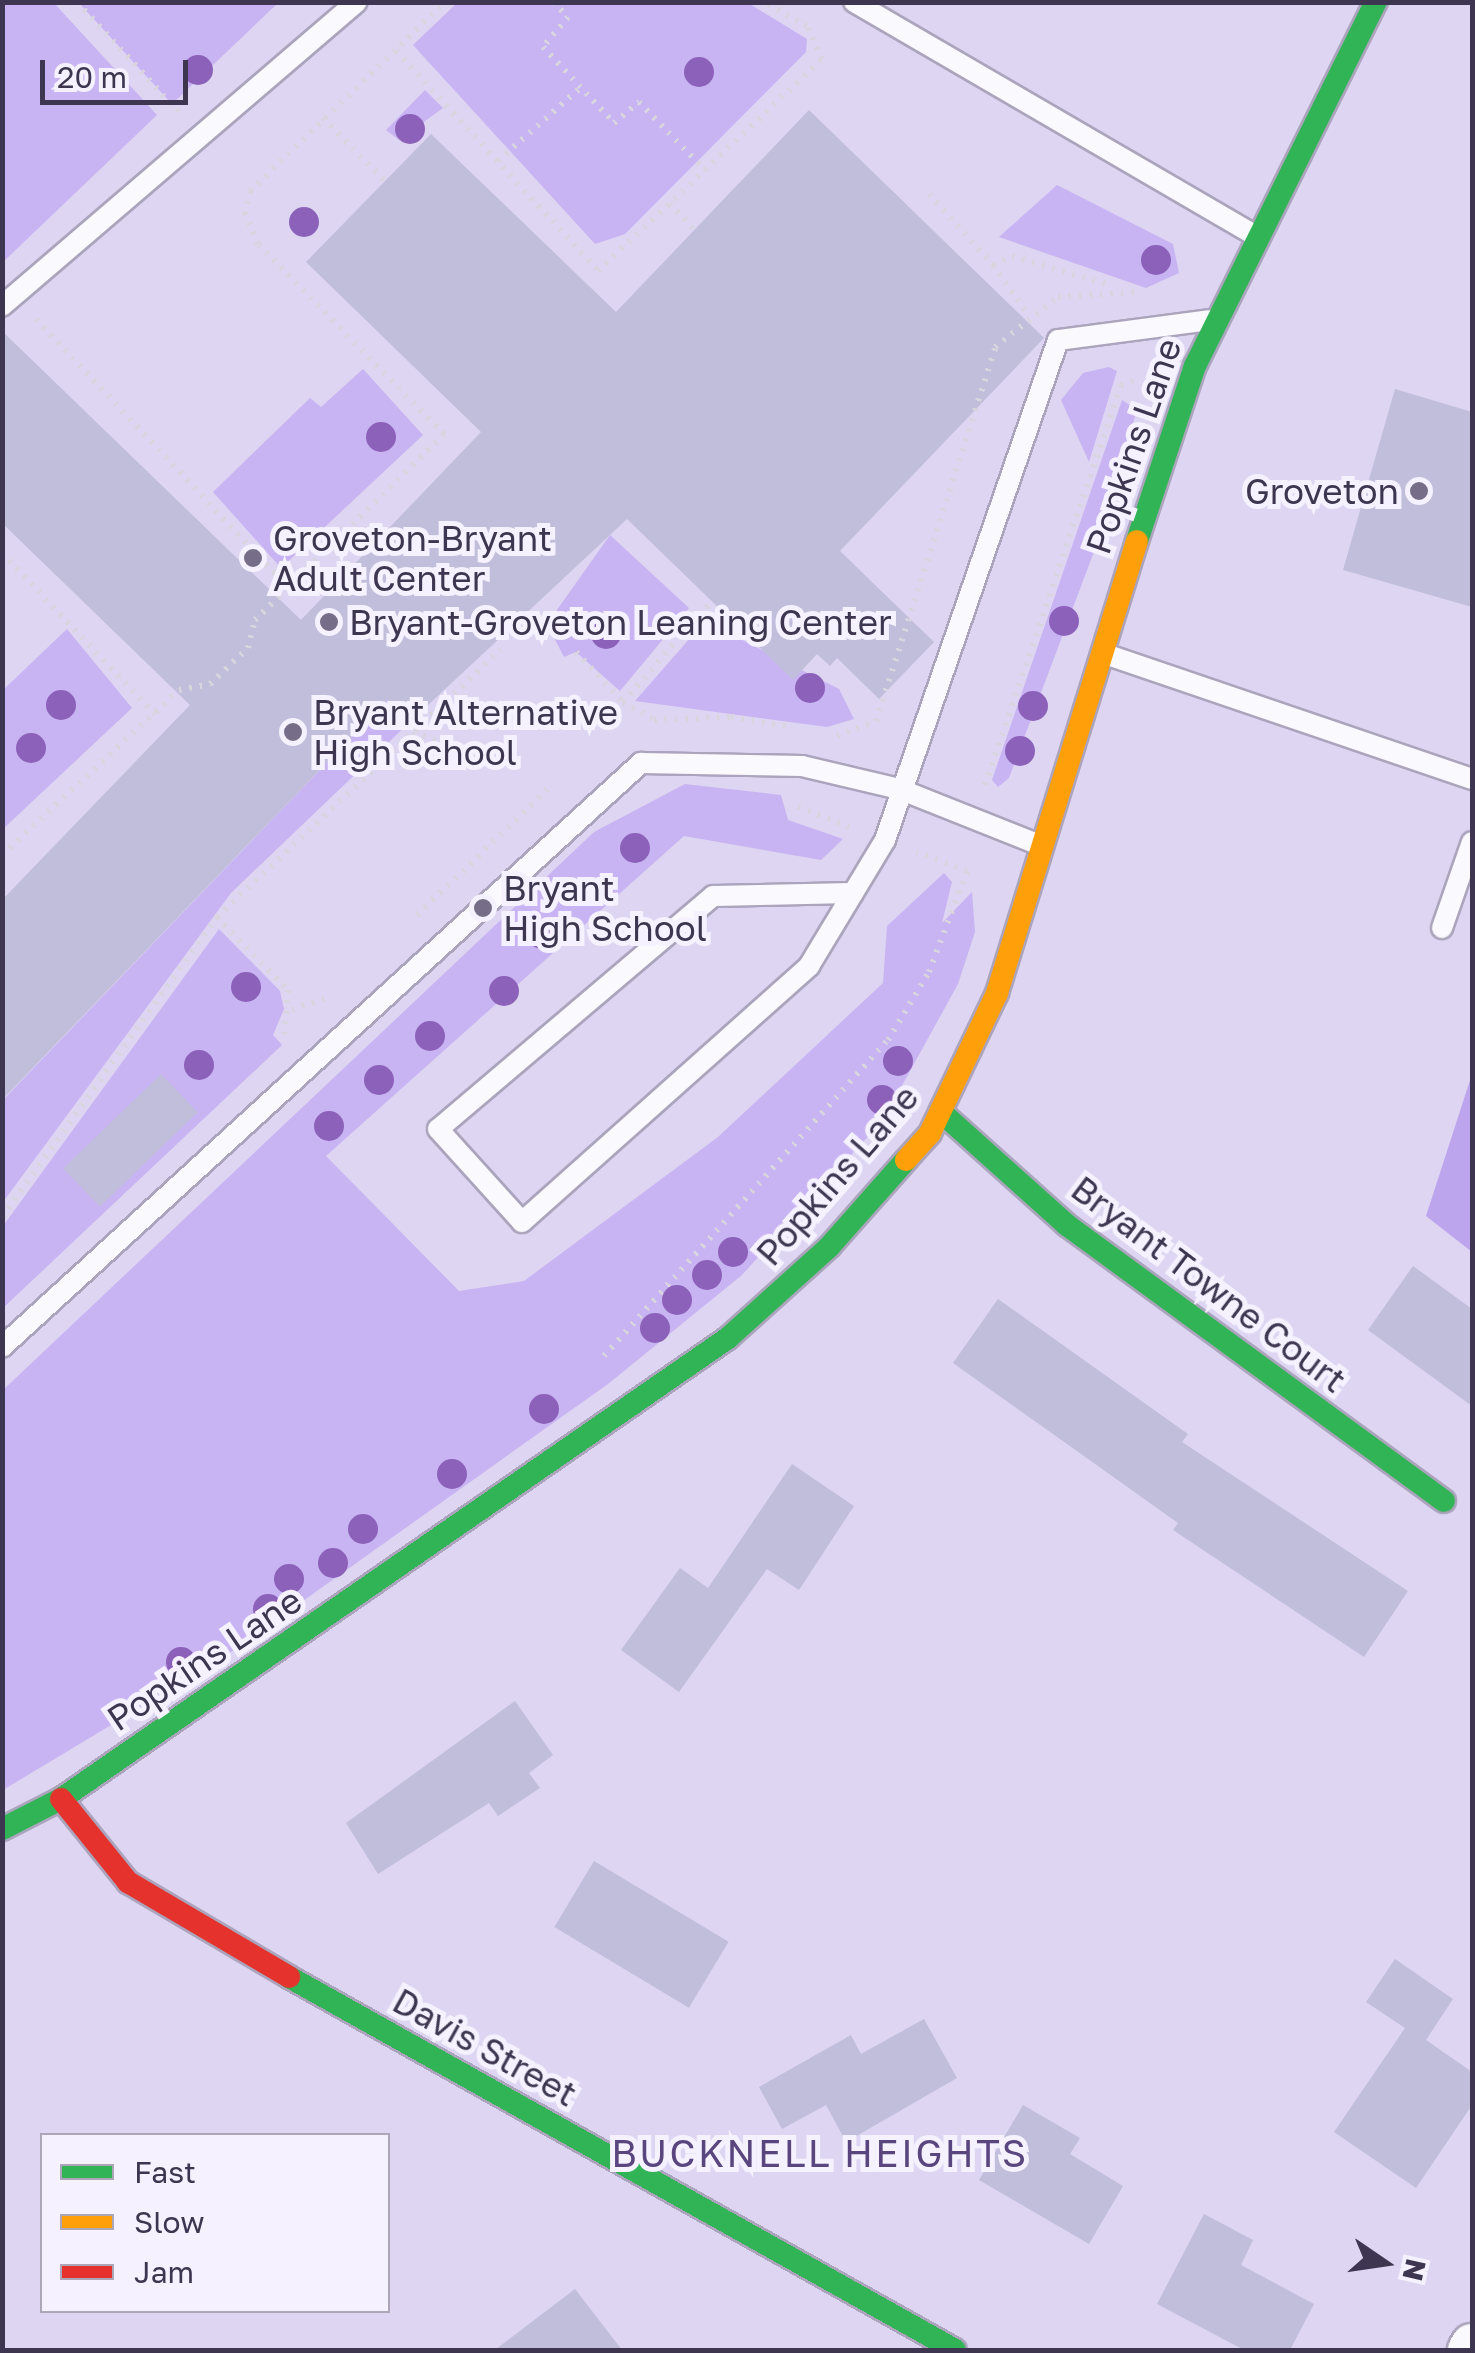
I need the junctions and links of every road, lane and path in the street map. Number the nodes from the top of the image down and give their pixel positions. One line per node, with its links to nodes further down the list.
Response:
1 (77, 2): 11 (path)
2 (357, 2): 11 (lane)
3 (445, 2): 8 (path)
4 (553, 2): 9 (path)
5 (764, 2): 13 (path)
6 (854, 2): 18 (lane)
7 (1376, 2): 18 (street, Popkins Lane)
8 (396, 50): 10 (path); 12 (path)
9 (581, 88): 12 (path); 13 (path)
10 (324, 118): 14 (path); 28 (path)
11 (199, 134): 22 (lane)
12 (498, 161): 16 (path)
13 (705, 170): 16 (path)
14 (384, 181)
15 (928, 194): 19 (path)
16 (670, 203): 17 (path)
17 (694, 230)
18 (1255, 235): 25 (street, Popkins Lane)
19 (993, 266): 20 (path); 24 (path)
20 (1119, 288): 21 (path); 24 (path)
21 (1147, 294)
22 (2, 306)
23 (26, 308): 28 (path)
24 (1028, 314): 37 (path)
25 (1216, 319): 32 (street, Popkins Lane); 42 (lane)
26 (1135, 379): 41 (path)
27 (2, 553): 34 (path)
28 (288, 587): 34 (path)
29 (712, 601): 33 (path)
30 (501, 649): 35 (path)
31 (576, 652): 33 (path)
32 (1100, 652): 39 (lane); 46 (street, Popkins Lane)
33 (623, 702): 36 (path)
34 (155, 714): 47 (path)
35 (413, 732): 38 (path); 49 (path)
36 (812, 732)
37 (824, 736)
38 (483, 758)
39 (1472, 779)
40 (552, 784): 50 (path)
41 (985, 785)
42 (899, 789): 44 (lane); 46 (lane); 57 (lane)
43 (798, 808): 44 (path)
44 (885, 840): 48 (lane); 58 (path)
45 (1472, 842): 51 (lane)
46 (1038, 844): 55 (street, Popkins Lane)
47 (2, 854)
48 (853, 893): 48 (lane)
49 (217, 916): 53 (path); 56 (path)
50 (406, 926)
51 (1442, 928)
52 (340, 988): 53 (path)
53 (292, 1010): 54 (path)
54 (284, 1037)
55 (942, 1113): 59 (street, Bryant Towne Court); 60 (street, Popkins Lane)
56 (2, 1216)
57 (2, 1347)
58 (589, 1372)
59 (1444, 1501)
60 (62, 1799): 61 (street, Popkins Lane); 62 (street, Davis Street)
61 (2, 1830)
62 (955, 2350)

